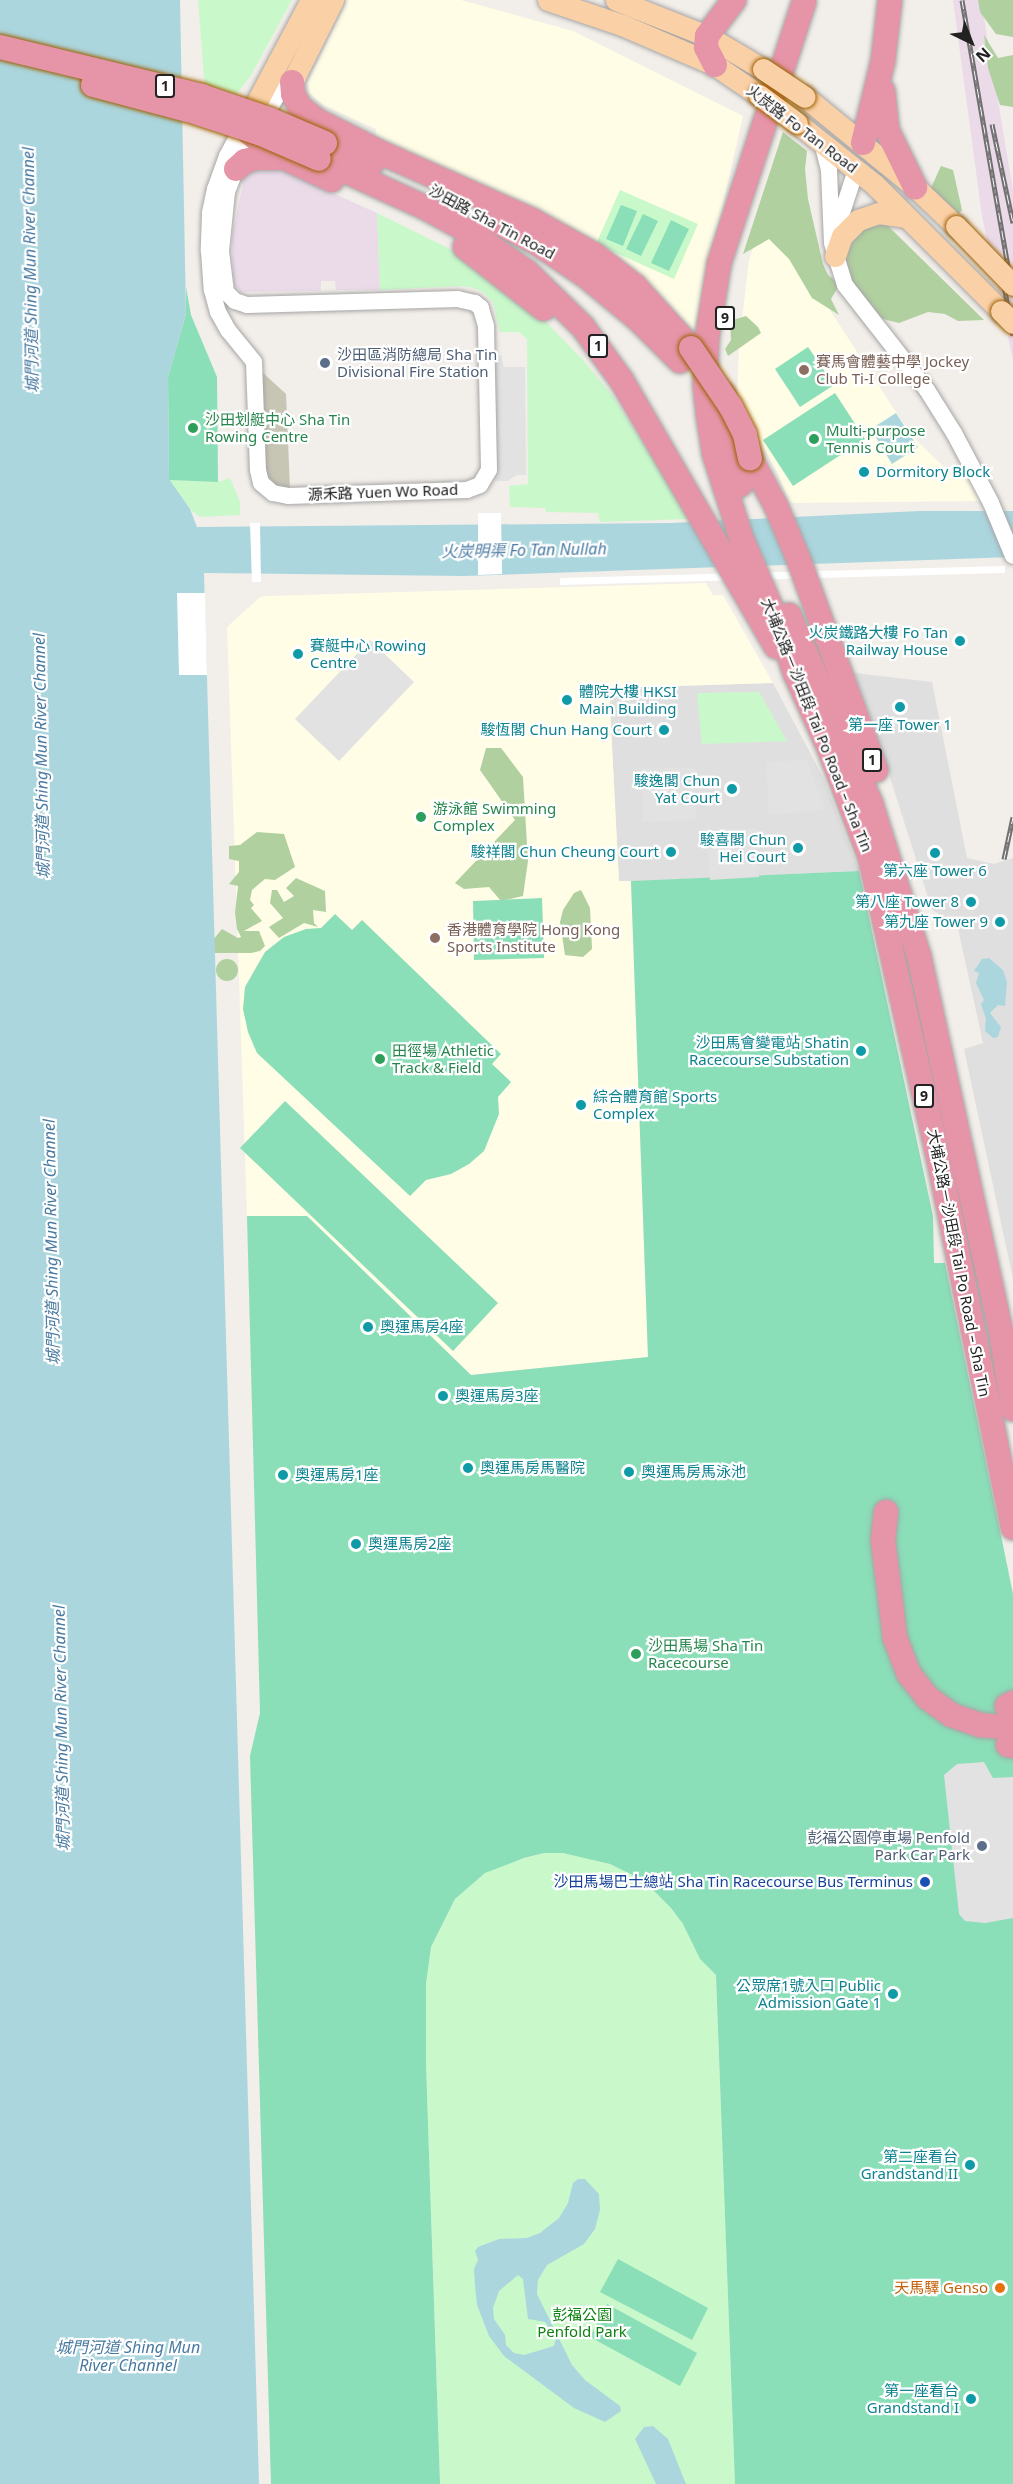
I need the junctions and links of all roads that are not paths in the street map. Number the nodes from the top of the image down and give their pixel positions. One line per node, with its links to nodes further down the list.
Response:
1 (311, 0): 15 (main road, 源禾路 Yuen Wo Road)
2 (333, 0): 13 (main road, 源禾路 Yuen Wo Road)
3 (548, 0): 11 (main road, 火炭路 Fo Tan Road)
4 (616, 0): 8 (main road, 火炭路 Fo Tan Road)
5 (734, 0): 8 (highway)
6 (890, 0): 12 (highway)
7 (813, 1): 28 (highway, 大埔公路－沙田段 Tai Po Road – Sha Tin / 9)
8 (707, 36): 11 (highway); 17 (main road, 火炭路 Fo Tan Road, bridge)
9 (0, 47): 18 (highway, 沙田路 Sha Tin Road / 1, bridge)
10 (0, 63): 18 (highway, 沙田路 Sha Tin Road / 1, bridge)
11 (715, 65): 16 (main road, 火炭路 Fo Tan Road, bridge)
12 (881, 69): 17 (highway); 22 (highway)
13 (292, 82): 14 (highway); 15 (street, 源禾路 Yuen Wo Road)
14 (306, 114): 15 (highway); 18 (highway)
15 (253, 123): 19 (highway); 20 (street, 源禾路 Yuen Wo Road); 20 (street, 源禾路 Yuen Wo Road)
16 (822, 142): 21 (main road, 火炭路 Fo Tan Road); 24 (street)
17 (863, 143): 21 (main road); 22 (main road, 火炭路 Fo Tan Road)
18 (321, 150): 19 (highway); 28 (highway, 沙田路 Sha Tin Road / 1); 30 (highway, 沙田路 Sha Tin Road / 1)
19 (284, 158): 20 (highway)
20 (236, 169)
21 (856, 170): 23 (main road, 火炭路 Fo Tan Road); 24 (street)
22 (915, 187): 25 (main road, 火炭路 Fo Tan Road, bridge)
23 (907, 217): 24 (main road); 26 (main road, 火炭路 Fo Tan Road)
24 (833, 249): 27 (street)
25 (1013, 285)
26 (1007, 317)
27 (1013, 556)
28 (752, 572): 29 (highway, 沙田路 Sha Tin Road / 1); 30 (highway, 大埔公路－沙田段 Tai Po Road – Sha Tin / 9)
29 (795, 673): 35 (highway, 大埔公路－沙田段 Tai Po Road – Sha Tin / 9)
30 (919, 956): 31 (highway, 大埔公路－沙田段 Tai Po Road – Sha Tin / 9)
31 (1001, 1332): 32 (highway); 33 (highway, 大埔公路－沙田段 Tai Po Road – Sha Tin / 9)
32 (1013, 1359)
33 (1013, 1409)
34 (886, 1512): 36 (highway)
35 (1013, 1528)
36 (1011, 1726)

